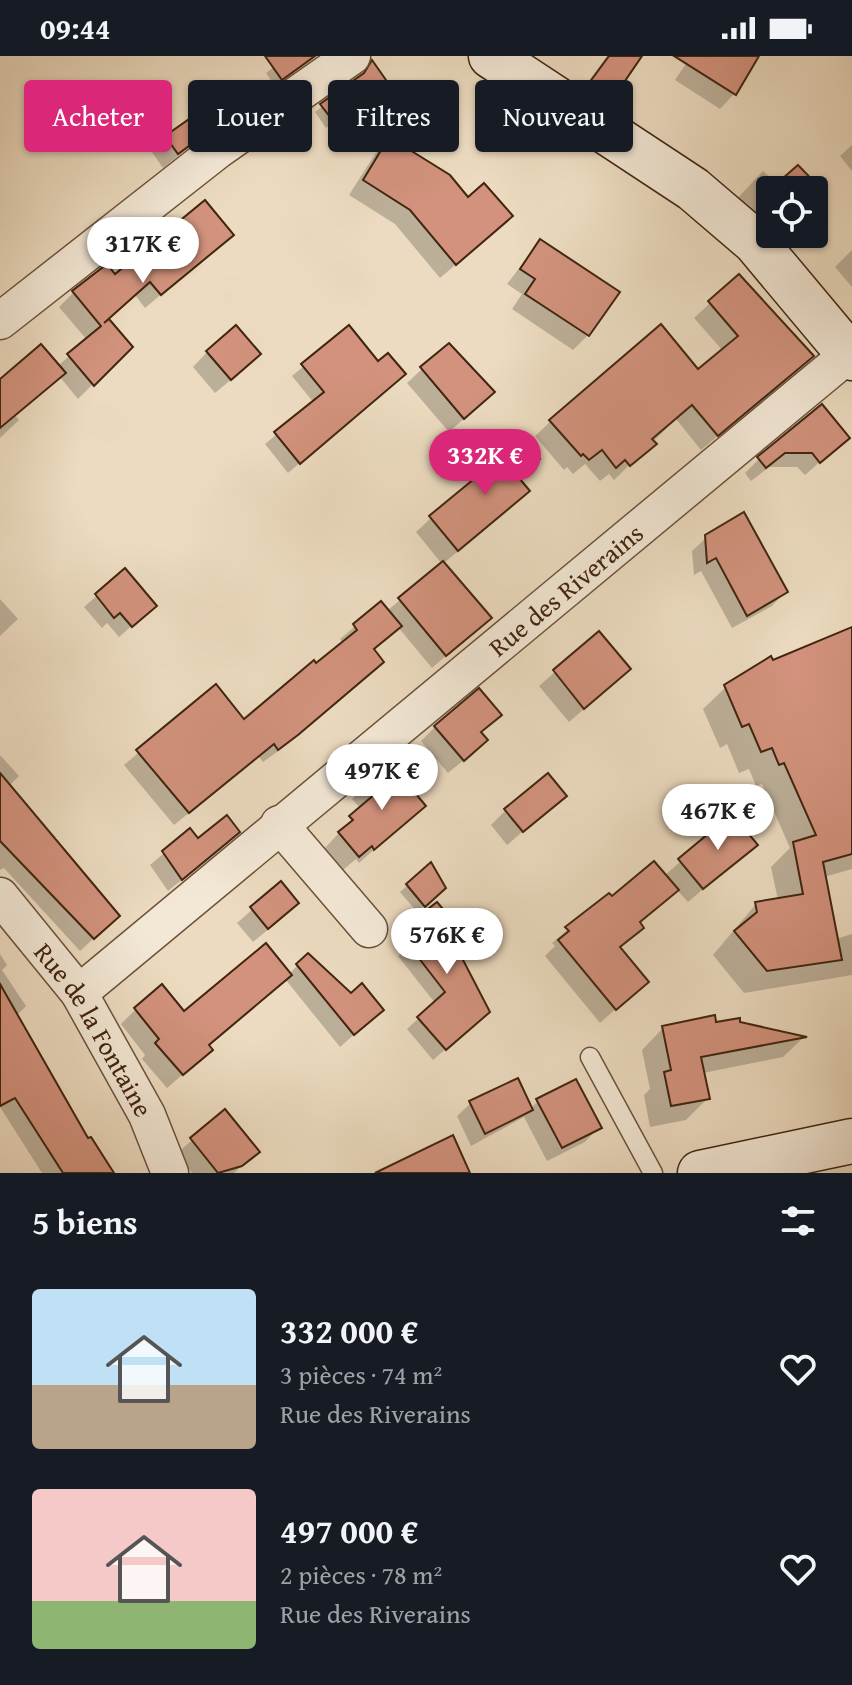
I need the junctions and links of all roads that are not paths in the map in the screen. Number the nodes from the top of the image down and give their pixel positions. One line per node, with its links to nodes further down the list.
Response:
1 (352, 56): 3 (street)
2 (491, 56): 4 (street)
3 (0, 321)
4 (850, 356): 5 (street, Rue des Riverains)
5 (279, 824): 7 (street); 8 (street, Rue des Riverains)
6 (0, 896): 8 (street, Rue de la Fontaine)
7 (369, 929)
8 (79, 993): 11 (street, Rue de la Fontaine)
9 (590, 1057): 12 (lane)
10 (852, 1141): 13 (street)
11 (170, 1173)
12 (653, 1173)
13 (700, 1173)

